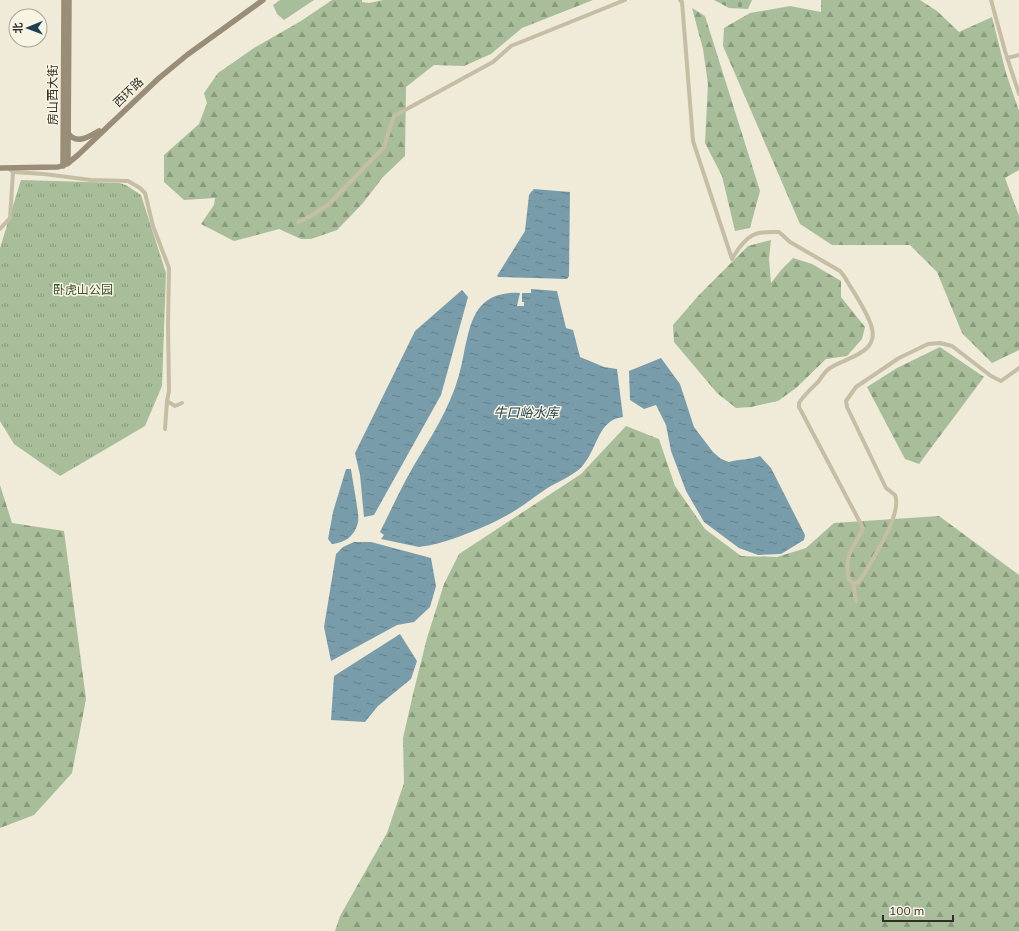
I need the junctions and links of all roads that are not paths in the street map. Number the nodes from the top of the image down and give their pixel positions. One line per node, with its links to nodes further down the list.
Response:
1 (64, 0): 13 (main road, 房山西大街)
2 (69, 0): 12 (main road, 房山西大街)
3 (258, 0): 11 (main road, 西环路)
4 (263, 0): 13 (main road, 西环路)
5 (625, 0): 17 (street)
6 (680, 0): 23 (street)
7 (991, 0): 9 (street)
8 (1019, 55): 9 (street)
9 (1007, 58): 10 (street)
10 (1019, 94)
11 (99, 131): 12 (main road); 13 (main road, 西环路)
12 (68, 133): 13 (main road, 房山西大街)
13 (65, 163): 14 (main road); 15 (main road)
14 (0, 166): 15 (main road)
15 (8, 168): 16 (street)
16 (13, 172): 18 (street); 20 (street)
17 (298, 222)
18 (0, 229)
19 (1019, 368): 23 (street)
20 (166, 401): 21 (street); 22 (street)
21 (182, 403)
22 (165, 429)
23 (853, 583): 24 (street)
24 (856, 601)

